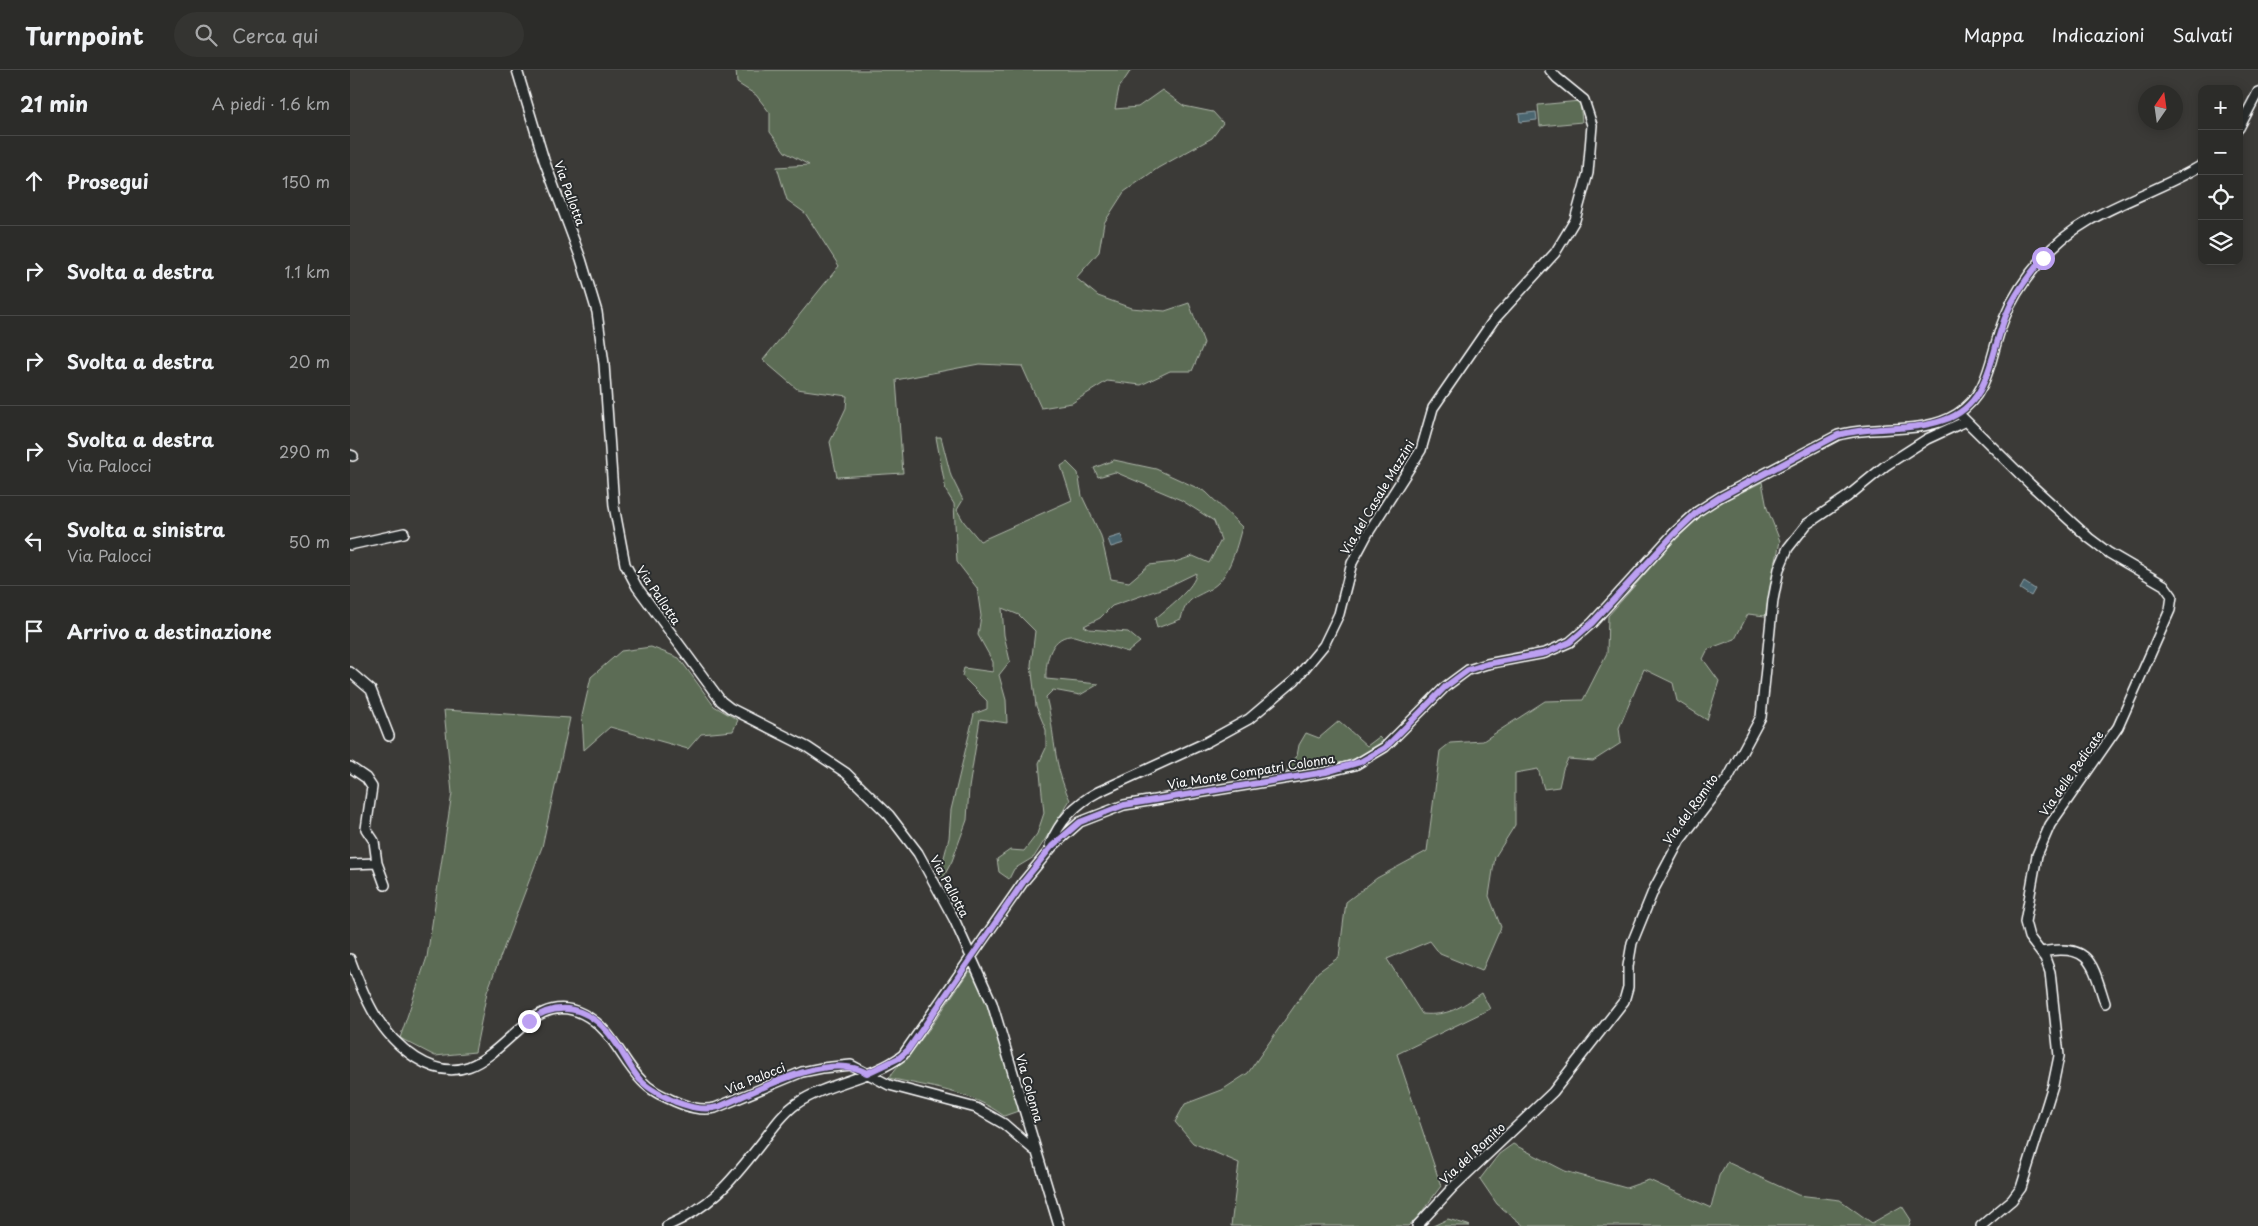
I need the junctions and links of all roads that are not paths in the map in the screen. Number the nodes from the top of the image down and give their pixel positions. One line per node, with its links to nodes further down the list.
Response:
1 (517, 70): 19 (street, Via Pallotta)
2 (1550, 70): 13 (street, Via del Casale Mazzini)
3 (2258, 92): 4 (street)
4 (2243, 120)
5 (2198, 167): 6 (street, Via Monte Compatri Colonna)
6 (1959, 413): 7 (street, Via delle Pedicate); 13 (street, Via Monte Compatri Colonna)
7 (1966, 421): 17 (street, Via delle Pedicate); 25 (street, Via del Romito)
8 (404, 533): 9 (street)
9 (350, 545)
10 (350, 672): 11 (street)
11 (389, 736)
12 (350, 767): 14 (street)
13 (1048, 852): 19 (street, Via Monte Compatri Colonna)
14 (377, 863): 15 (street); 16 (street)
15 (350, 864)
16 (385, 886)
17 (2041, 952): 20 (street); 26 (street, Via delle Pedicate)
18 (350, 959): 21 (street, Via Palocci)
19 (971, 959): 21 (street, Via Monte Compatri Colonna); 22 (street, Via Colonna)
20 (2105, 1003)
21 (867, 1073): 22 (street, Via Palocci); 23 (street, Via Monte Compatri Colonna)
22 (1035, 1150): 24 (street, Via Colonna)
23 (667, 1226)
24 (1059, 1226)
25 (1417, 1226)
26 (1981, 1226)

